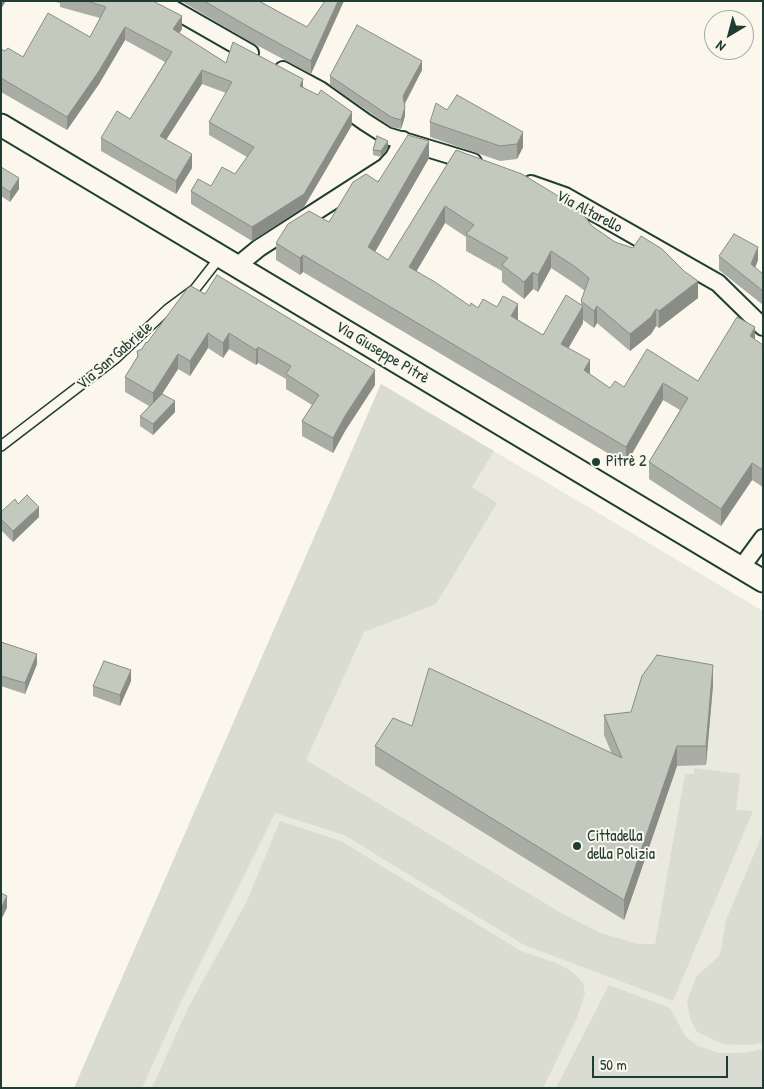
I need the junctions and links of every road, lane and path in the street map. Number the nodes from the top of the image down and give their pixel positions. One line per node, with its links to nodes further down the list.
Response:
1 (160, 1): 3 (street)
2 (1, 125): 6 (street, Via Giuseppe Pitrè)
3 (403, 140): 4 (street); 6 (street, Via San Gabriele)
4 (488, 167)
5 (513, 177): 7 (street, Via Altarello)
6 (228, 261): 8 (lane, Via San Gabriele); 10 (street, Via Giuseppe Pitrè)
7 (763, 327)
8 (1, 446)
9 (763, 538): 10 (street)
10 (741, 568): 11 (street, Via Giuseppe Pitrè)
11 (763, 581)

